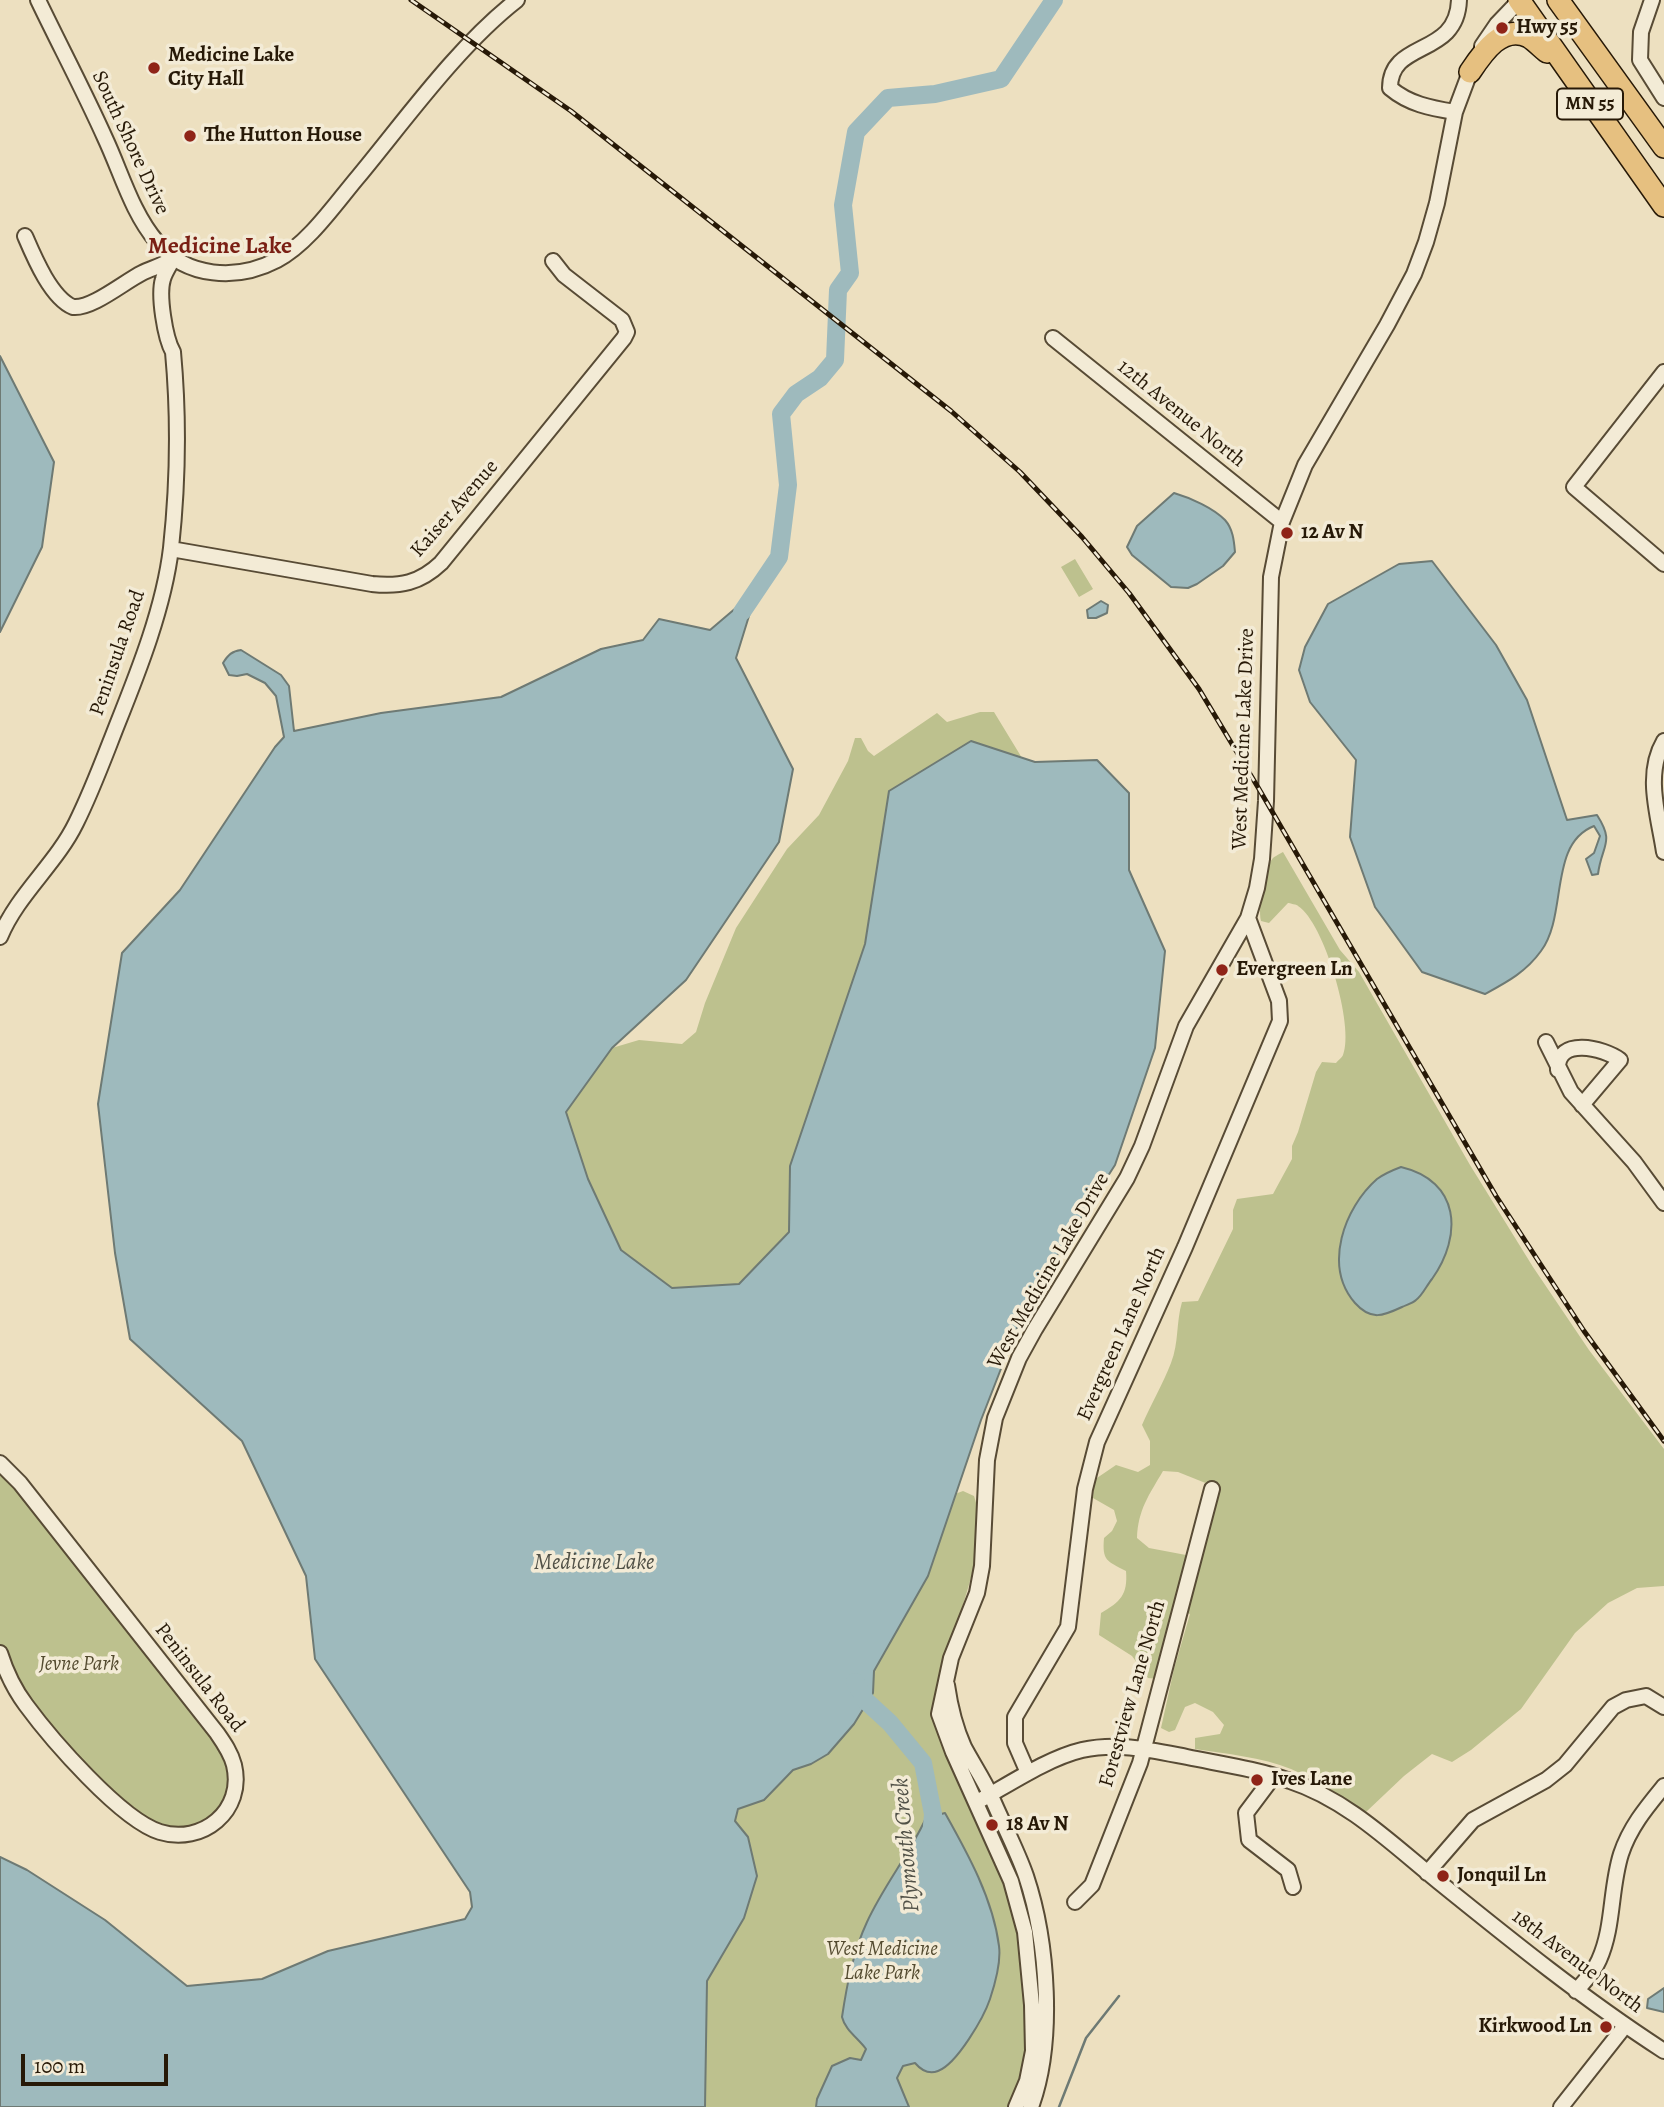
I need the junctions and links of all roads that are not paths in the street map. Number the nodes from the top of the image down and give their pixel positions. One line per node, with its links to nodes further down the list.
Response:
1 (38, 0): 14 (street, South Shore Drive)
2 (517, 0): 14 (street, South Shore Drive)
3 (1460, 0): 10 (street)
4 (1520, 0): 7 (street, West Medicine Lake Drive); 8 (highway, MN 55)
5 (1558, 0): 11 (highway, MN 55)
6 (1652, 0): 9 (street)
7 (1470, 72): 8 (highway); 10 (street, West Medicine Lake Drive)
8 (1576, 83): 12 (highway, MN 55)
9 (1662, 89)
10 (1455, 112): 18 (street, West Medicine Lake Drive)
11 (1664, 147)
12 (1664, 206)
13 (25, 236): 14 (street)
14 (173, 259): 19 (street, Peninsula Road)
15 (553, 261): 19 (street, Kaiser Avenue)
16 (1053, 338): 18 (street, 12th Avenue North)
17 (1664, 372): 20 (street)
18 (1282, 522): 23 (street, West Medicine Lake Drive)
19 (171, 549): 24 (street, Peninsula Road)
20 (1664, 564)
21 (1664, 741): 22 (street)
22 (1664, 852)
23 (1248, 918): 34 (street, Evergreen Lane North); 37 (street, West Medicine Lake Drive)
24 (0, 937)
25 (1546, 1042): 26 (street)
26 (1558, 1070): 27 (street); 27 (street)
27 (1582, 1105): 28 (street)
28 (1664, 1203)
29 (0, 1463): 31 (street, Peninsula Road)
30 (1212, 1489): 33 (street, Forestview Lane North)
31 (0, 1653)
32 (1664, 1707): 38 (street)
33 (1142, 1747): 34 (street, 18th Avenue North); 35 (street, 18th Avenue North); 40 (street, Forestview Lane North)
34 (1028, 1773): 37 (street, 18th Avenue North)
35 (1273, 1777): 38 (street, 18th Avenue North); 39 (street)
36 (1664, 1786): 41 (street)
37 (984, 1798): 44 (street, West Medicine Lake Drive); 45 (street, West Medicine Lake Drive)
38 (1427, 1873): 41 (street, 18th Avenue North)
39 (1293, 1887)
40 (1075, 1902)
41 (1576, 1991): 42 (street, 18th Avenue North)
42 (1625, 2026): 43 (street, 18th Avenue North); 46 (street)
43 (1664, 2051)
44 (1016, 2107)
45 (1031, 2107)
46 (1561, 2107)

